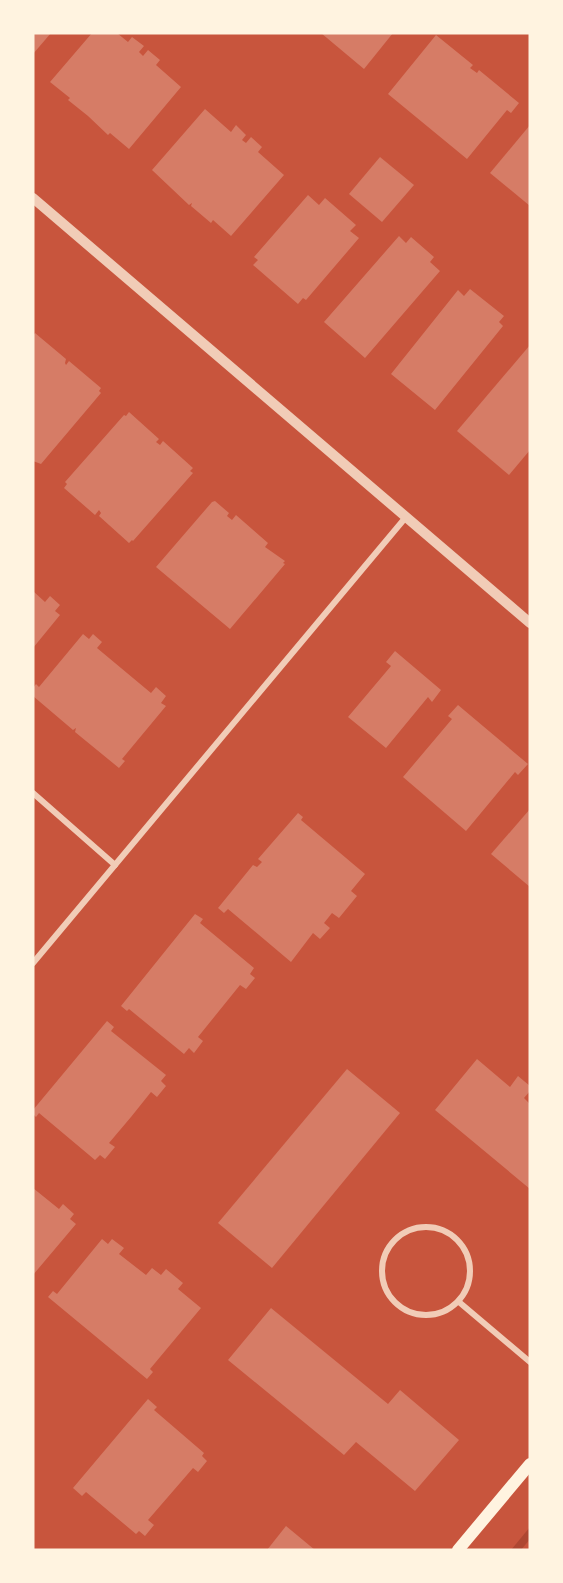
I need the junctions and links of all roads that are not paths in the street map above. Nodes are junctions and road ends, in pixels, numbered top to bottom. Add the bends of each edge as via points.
1 (33, 198) edge
2 (406, 518) junction
3 (530, 623) edge
4 (33, 792) edge
5 (115, 865) junction
6 (33, 963) edge
7 (459, 1302) junction
8 (530, 1362) edge
9 (530, 1464) edge
10 (458, 1550) edge

1 - 2 street
2 - 3 street
2 - 5 street
4 - 5 street
5 - 6 street
7 - 7 street via 467,1288 471,1265 456,1238 427,1227 412,1229 392,1243 384,1257 382,1273 385,1288 400,1307 414,1314 430,1315
7 - 8 street
9 - 10 main road

